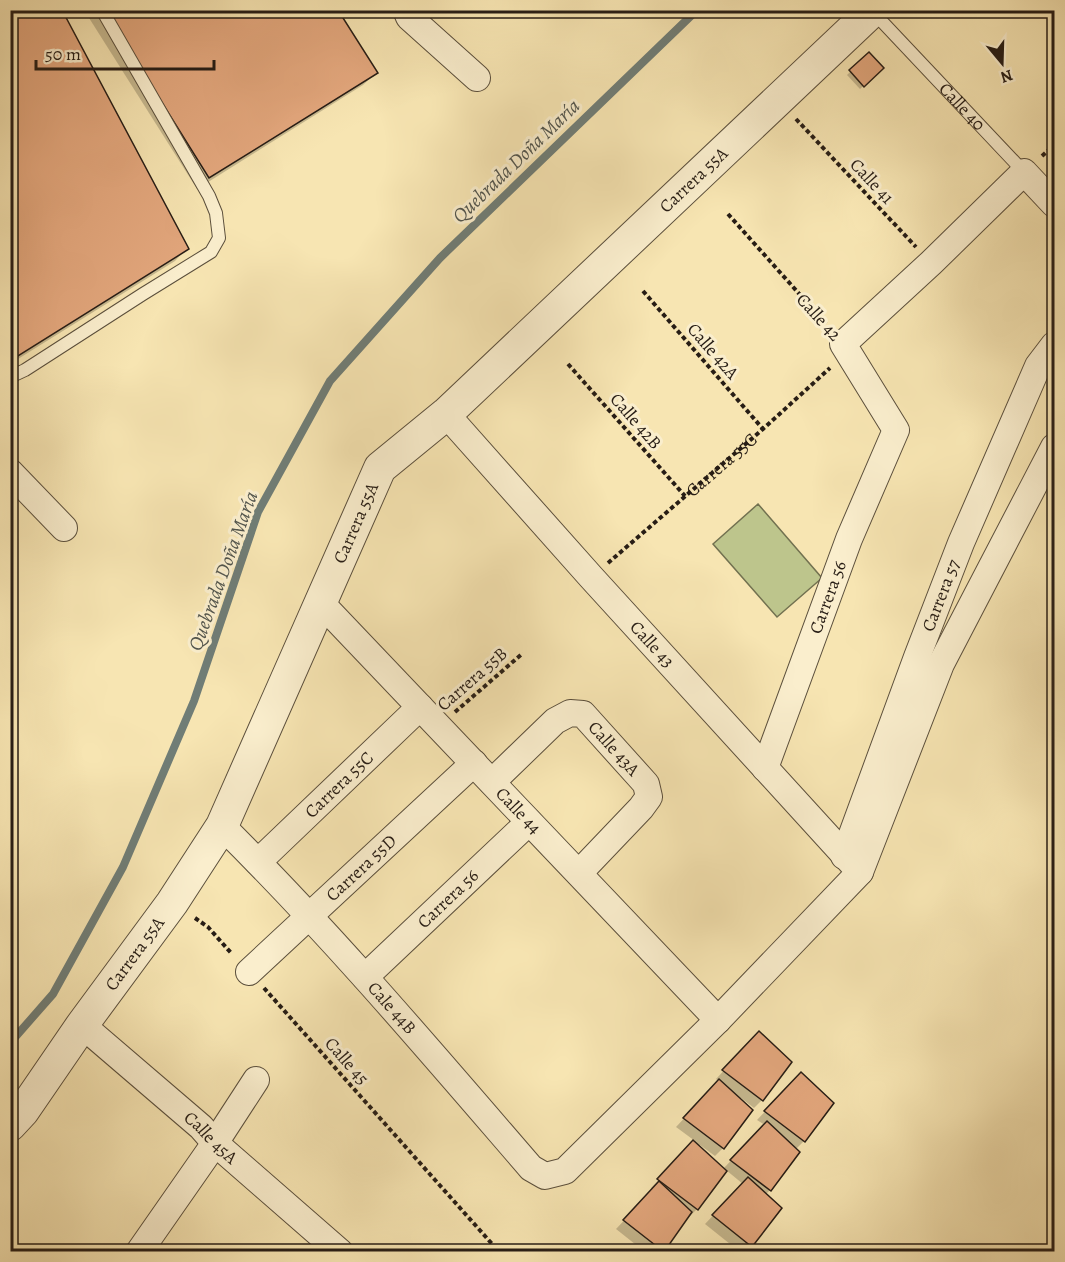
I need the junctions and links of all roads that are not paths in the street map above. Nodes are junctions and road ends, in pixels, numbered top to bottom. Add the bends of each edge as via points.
1 (102, 10) edge
2 (406, 10) edge
3 (872, 11) edge
4 (477, 78) dead end
5 (1024, 172) junction
6 (1054, 204) edge
7 (1054, 345) edge
8 (10, 377) edge
9 (446, 414) junction
10 (896, 430) joint
11 (1054, 447) edge
12 (10, 472) edge
13 (64, 528) dead end
14 (320, 602) junction
15 (420, 707) junction
16 (474, 763) junction
17 (765, 768) junction
18 (492, 782) junction
19 (529, 822) junction
20 (222, 826) junction
21 (258, 862) junction
22 (852, 864) junction
23 (579, 873) junction
24 (310, 916) junction
25 (249, 972) road end
26 (365, 977) junction
27 (718, 1020) junction
28 (82, 1025) junction
29 (256, 1080) dead end
30 (10, 1125) edge
31 (215, 1143) junction
32 (138, 1251) edge
33 (340, 1251) edge

1 - 8 lane via 210,196 219,238 211,252
2 - 4 street
3 - 5 lane, Calle 40
3 - 9 street, Carrera 55A
5 - 6 street, Calle 40
5 - 10 street, Calle 42 via 846,347
7 - 22 street, Carrera 57 via 1038,366 961,543 917,657
9 - 14 street, Carrera 55A via 380,468
9 - 17 street, Calle 43
10 - 17 street, Carrera 56 via 849,539
11 - 22 street, Carrera 57 via 941,664
12 - 13 street
14 - 15 street, Calle 44
14 - 20 street, Carrera 55A
15 - 16 street, Calle 44
15 - 21 street, Carrera 55C
16 - 18 street, Calle 44
16 - 24 street, Carrera 55D
17 - 22 street, Calle 43
18 - 19 street, Calle 44
18 - 23 street, Calle 43A via 555,722 570,713 583,714 646,784 649,797
19 - 23 street, Calle 44
19 - 26 street, Carrera 56
20 - 21 street, Cale 44B
20 - 28 street, Carrera 55A via 172,903
21 - 24 street, Cale 44B
22 - 27 street
23 - 27 street, Calle 44
24 - 25 street, Carrera 55D
24 - 26 street, Cale 44B
26 - 27 street, Cale 44B via 531,1168 545,1176 566,1171
28 - 30 street, Carrera 55A
28 - 31 street, Calle 45A
29 - 31 street
31 - 32 street
31 - 33 street, Calle 45A

